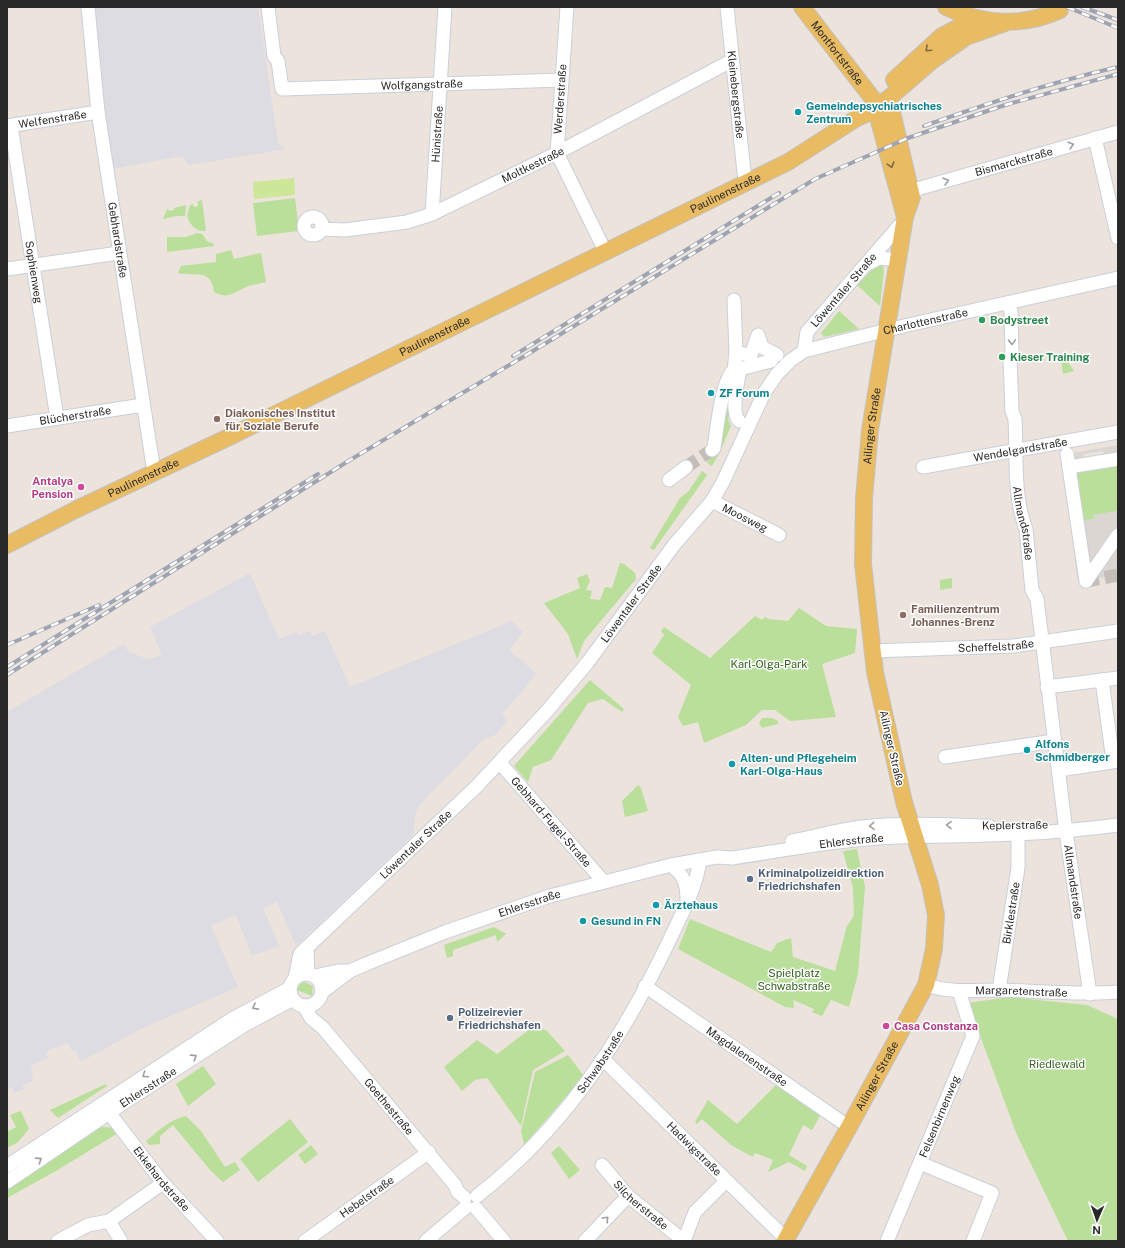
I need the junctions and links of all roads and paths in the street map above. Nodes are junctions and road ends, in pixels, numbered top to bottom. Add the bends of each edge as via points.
1 (88, 7) edge
2 (268, 7) edge
3 (445, 7) edge
4 (567, 7) edge
5 (727, 7) edge
6 (802, 7) edge
7 (950, 9) edge
8 (1060, 10) dead end
9 (1005, 23) junction
10 (959, 27) junction
11 (946, 50) junction
12 (731, 61) junction
13 (562, 80) junction
14 (439, 84) junction
15 (878, 103) junction
16 (98, 112) junction
17 (9, 126) edge
18 (1118, 132) edge
19 (1091, 139) junction
20 (557, 153) junction
21 (745, 182) junction
22 (912, 197) junction
23 (432, 214) junction
24 (904, 221) junction
25 (321, 229) dead end
26 (1118, 238) edge
27 (606, 251) junction
28 (119, 252) junction
29 (898, 260) junction
30 (33, 265) junction
31 (863, 267) junction
32 (7, 269) edge
33 (1118, 278) edge
34 (734, 300) dead end
35 (1009, 303) junction
36 (886, 331) junction
37 (804, 351) junction
38 (736, 353) junction
39 (143, 405) junction
40 (57, 418) junction
41 (739, 421) dead end
42 (7, 426) edge
43 (1118, 432) edge
44 (712, 450) tunnel mouth
45 (1017, 451) junction
46 (1118, 459) edge
47 (686, 467) tunnel mouth
48 (923, 467) dead end
49 (154, 472) junction
50 (669, 480) dead end
51 (712, 500) junction
52 (779, 534) dead end
53 (1118, 535) edge
54 (7, 545) edge
55 (1118, 631) edge
56 (1043, 642) junction
57 (872, 650) junction
58 (1118, 678) edge
59 (1102, 680) junction
60 (1047, 687) junction
61 (1054, 741) junction
62 (945, 758) dead end
63 (1115, 761) edge
64 (500, 763) junction
65 (1059, 770) junction
66 (1118, 816) edge
67 (1118, 825) edge
68 (1066, 828) junction
69 (913, 831) junction
70 (1018, 835) junction
71 (700, 860) junction
72 (671, 865) junction
73 (603, 881) junction
74 (687, 900) junction
75 (307, 948) junction
76 (350, 971) junction
77 (311, 975) junction
78 (926, 984) junction
79 (645, 986) junction
80 (999, 990) junction
81 (959, 991) junction
82 (1118, 992) edge
83 (296, 993) junction
84 (1090, 994) junction
85 (320, 996) junction
86 (323, 1028) junction
87 (602, 1059) junction
88 (110, 1114) junction
89 (849, 1128) junction
90 (429, 1152) junction
91 (920, 1163) junction
92 (602, 1165) dead end
93 (7, 1166) edge
94 (726, 1181) junction
95 (7, 1182) edge
96 (163, 1183) junction
97 (628, 1196) junction
98 (471, 1201) junction
99 (109, 1221) junction
100 (786, 1240) edge
101 (58, 1241) edge
102 (121, 1241) edge
103 (217, 1241) edge
104 (305, 1241) edge
105 (426, 1241) edge
106 (504, 1241) edge
107 (585, 1241) edge
108 (684, 1241) edge
109 (887, 1241) edge
110 (973, 1241) edge

1 - 16 street, Gebhardstraße
2 - 14 street, Wolfgangstraße via 274,56 278,61 282,89
3 - 14 street, Hünistraße
4 - 13 street, Werderstraße
5 - 12 street, Kleinebergstraße
6 - 15 main road, Montfortstraße
7 - 9 main road
7 - 10 main road
8 - 9 main road via 1030,21
9 - 10 main road, Paulinenstraße
9 - 11 main road, Paulinenstraße via 966,37
10 - 11 main road via 959,32
10 -> 15 main road, Paulinenstraße via 942,36
11 - 15 main road, Paulinenstraße
12 - 20 street, Moltkestraße
12 - 21 street, Kleinebergstraße
13 - 14 street, Wolfgangstraße
13 - 20 street, Werderstraße
14 - 23 street, Hünistraße
15 - 21 main road, Paulinenstraße via 788,162
15 - 22 main road via 892,112
15 -> 24 main road, Ailinger Straße
16 - 17 street, Welfenstraße
16 - 28 street, Gebhardstraße
17 - 30 street, Sophienweg
18 - 19 street, Bismarckstraße
22 -> 19 street, Bismarckstraße via 917,189
19 - 26 street
20 - 23 street, Moltkestraße
20 - 27 street
21 - 27 main road, Paulinenstraße
22 - 24 main road, Ailinger Straße
23 - 25 street, Moltkestraße via 407,222 345,230
24 - 29 main road, Ailinger Straße
24 - 31 street, Löwentaler Straße
27 - 49 main road, Paulinenstraße
28 - 30 street
28 - 39 street, Gebhardstraße
29 - 31 street via 879,258
29 - 36 main road, Ailinger Straße
30 - 32 street
30 - 40 street, Sophienweg
31 - 37 street, Löwentaler Straße via 807,332
33 - 35 street, Charlottenstraße
34 - 38 street
35 - 36 street, Charlottenstraße
35 -> 45 street, Allmandstraße via 1012,411
36 - 37 street, Charlottenstraße
36 - 57 main road, Ailinger Straße via 870,430 864,498 863,564
37 - 51 street, Löwentaler Straße via 777,374 764,393 723,482
38 - 41 street via 751,355 758,335 762,346 774,358 740,369 735,404
38 - 44 street via 734,370 722,388
39 - 40 street, Blücherstraße
39 - 49 street, Gebhardstraße
40 - 42 street, Blücherstraße
43 - 45 street, Wendelgardstraße
45 - 48 street, Wendelgardstraße
45 - 56 street, Allmandstraße via 1022,520 1026,529 1032,590 1037,599
46 - 53 street via 1068,460 1086,581
47 - 50 street
49 - 54 main road, Paulinenstraße
51 - 52 street, Moosweg
51 - 64 street, Löwentaler Straße via 674,545 588,662
55 - 56 street, Scheffelstraße
56 - 57 street, Scheffelstraße via 1013,646
56 - 60 street, Allmandstraße
57 - 69 main road, Ailinger Straße via 885,720
58 - 59 street
59 - 60 street
59 - 63 street
60 - 61 street, Allmandstraße
61 - 62 street
61 - 65 street, Allmandstraße
63 - 65 street
64 - 73 street, Gebhard-Fugel-Straße
64 - 75 street, Löwentaler Straße
65 - 68 street, Allmandstraße
66 - 68 street, Keplerstraße
67 - 68 street, Keplerstraße
68 -> 69 street, Keplerstraße via 1016,826
68 - 70 street, Keplerstraße
68 - 84 street, Allmandstraße
69 - 70 street, Keplerstraße
69 - 71 street, Ehlersstraße via 835,831 807,839 730,850 717,857
69 - 78 main road, Ailinger Straße via 930,885 936,915 934,949
70 - 80 street, Birklestraße via 1018,868
71 - 72 street, Ehlersstraße
71 - 74 street, Schwabstraße via 694,890
72 - 73 street, Ehlersstraße
72 - 74 street via 678,870 687,884
73 - 76 street, Ehlersstraße via 497,913
74 - 79 street, Schwabstraße
75 - 77 street
75 - 83 street, Löwentaler Straße via 300,954
76 - 77 street, Ehlersstraße
76 - 85 street, Ehlersstraße
77 - 83 street, Ehlersstraße
77 - 85 street via 320,983
78 - 81 street, Margaretenstraße
78 - 89 main road, Ailinger Straße
79 - 87 street, Schwabstraße
79 - 89 street, Magdalenenstraße
80 - 81 street, Margaretenstraße
80 - 84 street, Margaretenstraße
81 - 91 street, Felsenbirnenweg via 972,1036
82 - 84 street, Margaretenstraße
83 - 85 street, Ehlersstraße via 312,1004
83 - 86 street, Goethestraße via 311,1018
88 -> 83 street, Ehlersstraße
83 -> 93 street, Ehlersstraße via 232,1019
85 - 86 street
86 - 90 street, Goethestraße
87 - 94 street, Hadwigstraße
87 - 98 street, Schwabstraße via 584,1088 544,1137
95 -> 88 street, Ehlersstraße
88 - 96 street, Ekkehardstraße
89 - 100 main road, Ailinger Straße
90 - 98 street, Goethestraße
90 - 104 street, Hebelstraße
91 - 109 street, Felsenbirnenweg
91 - 110 street via 992,1193
92 - 97 street, Silcherstraße
94 - 100 street, Hadwigstraße
94 - 108 street via 695,1212
96 - 99 street
96 - 103 street, Ekkehardstraße
107 -> 97 street
97 - 108 street, Silcherstraße
98 - 105 street, Schwabstraße
98 - 106 street, Goethestraße
99 - 101 street via 88,1225
99 - 102 street

